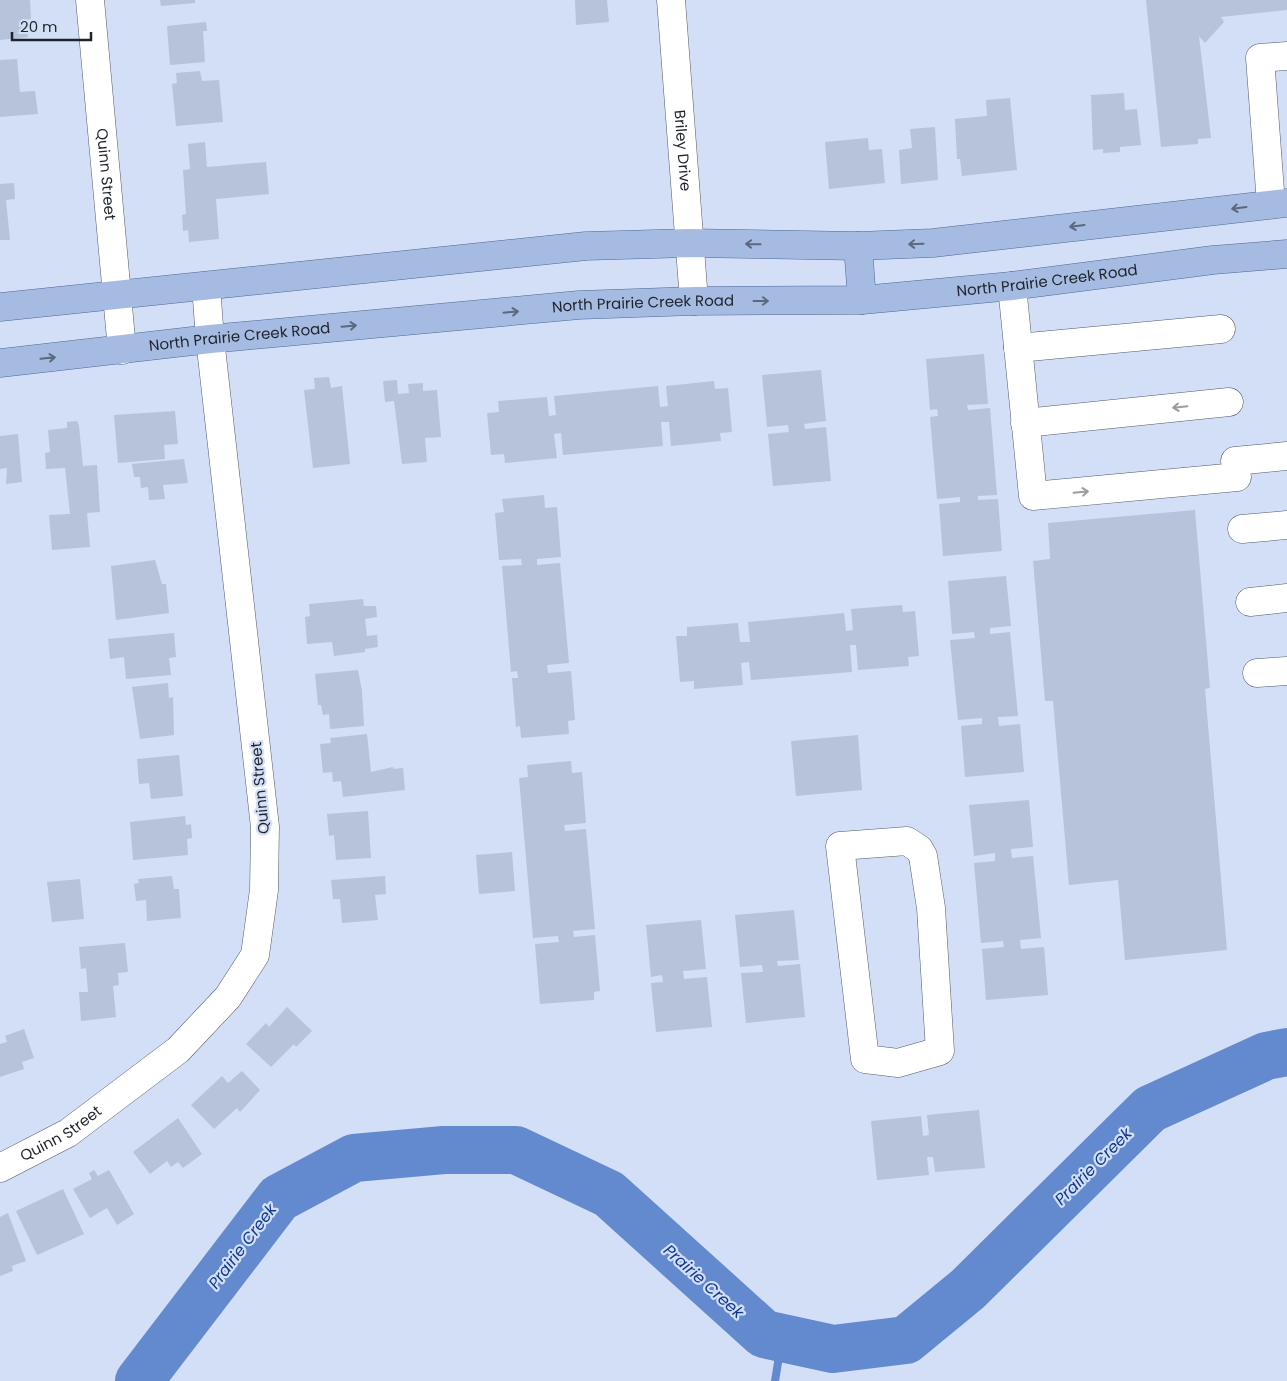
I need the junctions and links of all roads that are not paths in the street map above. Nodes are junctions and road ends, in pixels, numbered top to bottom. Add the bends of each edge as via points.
1 (90, 0) edge
2 (671, 0) edge
3 (1287, 56) edge
4 (1279, 203) edge
5 (690, 243) junction
6 (858, 246) junction
7 (1287, 254) edge
8 (206, 286) junction
9 (1012, 286) junction
10 (118, 296) junction
11 (862, 300) junction
12 (694, 301) junction
13 (0, 307) edge
14 (1221, 329) dead end
15 (210, 339) junction
16 (1018, 348) junction
17 (122, 350) junction
18 (0, 364) edge
19 (1229, 402) dead end
20 (1026, 422) junction
21 (1287, 456) edge
22 (1287, 525) edge
23 (1242, 529) dead end
24 (1287, 598) edge
25 (1250, 602) dead end
26 (1287, 671) edge
27 (1258, 673) dead end
28 (840, 846) joint
29 (0, 1168) edge

1 - 10 street, Quinn Street
2 - 5 street, Briley Drive
3 - 4 street via 1260,58
4 -> 6 main road via 933,243
6 -> 5 main road
5 - 8 main road via 586,246
5 - 12 street, Briley Drive
6 - 11 main road
7 - 9 main road, North Prairie Creek Road via 1213,260
8 - 10 main road
8 - 15 street, Quinn Street
9 - 11 main road, North Prairie Creek Road
9 - 16 street
10 - 13 main road
10 - 17 street, Quinn Street
12 -> 11 main road, North Prairie Creek Road
15 -> 12 main road, North Prairie Creek Road via 579,305
14 - 16 street
15 - 17 main road, North Prairie Creek Road
15 - 29 street, Quinn Street via 265,827 264,890 255,955 228,997 178,1050 68,1133
16 - 20 street
18 -> 17 main road, North Prairie Creek Road
19 -> 20 street
20 -> 21 street via 1033,496 1236,469
22 - 23 street
24 - 25 street
26 - 27 street
28 - 28 street via 907,841 923,856 931,908 940,1051 898,1063 865,1059

